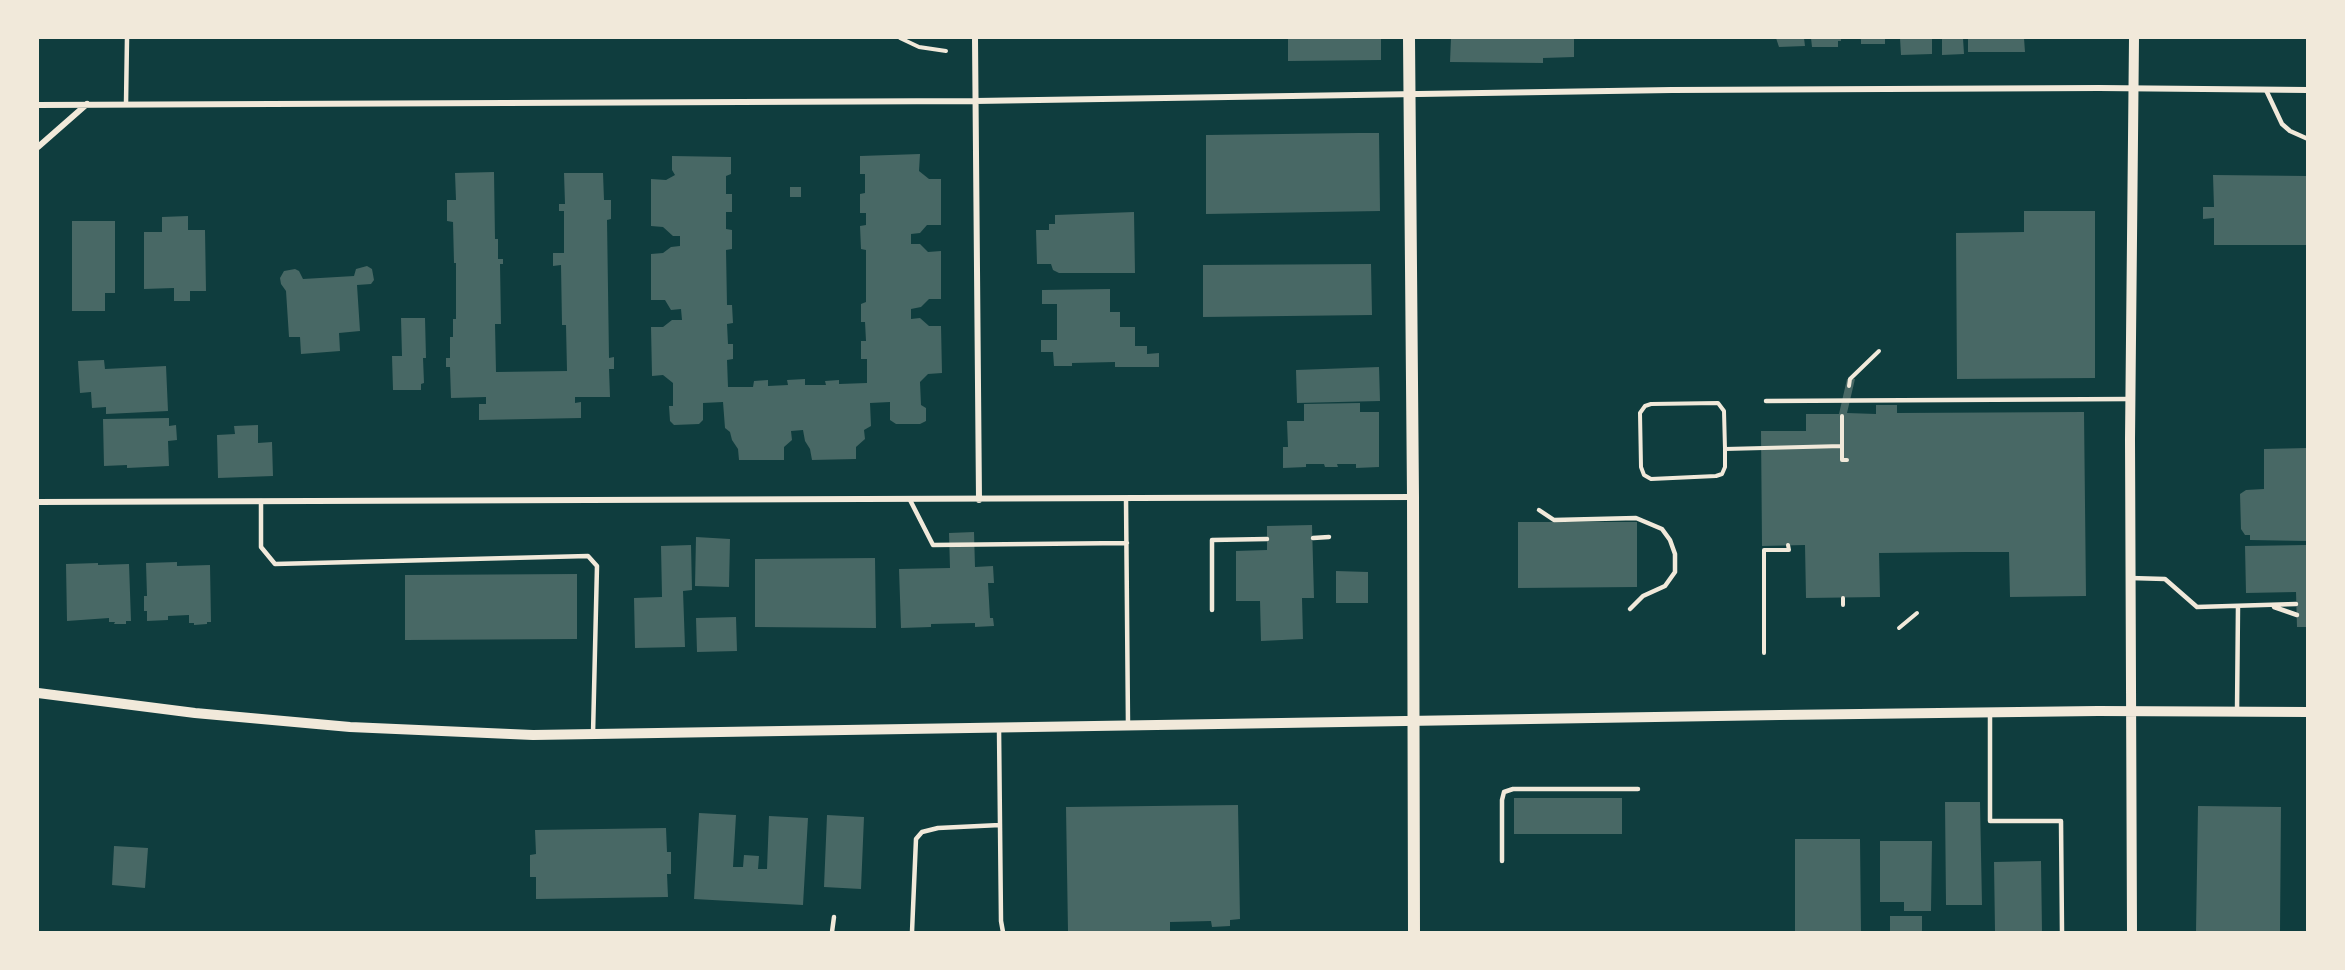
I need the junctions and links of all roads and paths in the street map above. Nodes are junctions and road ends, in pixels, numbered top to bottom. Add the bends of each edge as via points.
1 (127, 38) edge
2 (900, 38) edge
3 (975, 38) edge
4 (1409, 38) edge
5 (2133, 38) edge
6 (946, 51) dead end
7 (2134, 89) junction
8 (2266, 90) junction
9 (2307, 90) edge
10 (1409, 95) junction
11 (975, 101) junction
12 (87, 104) junction
13 (126, 104) junction
14 (38, 105) edge
15 (2307, 139) edge
16 (38, 147) edge
17 (1879, 351) dead end
18 (1850, 379) dead end
19 (2130, 399) junction
20 (1766, 401) dead end
21 (1842, 414) dead end
22 (1842, 446) junction
23 (1725, 449) junction
24 (1847, 460) dead end
25 (1413, 497) junction
26 (1126, 498) junction
27 (910, 500) junction
28 (979, 500) junction
29 (261, 501) junction
30 (38, 502) edge
31 (1539, 510) dead end
32 (1329, 537) dead end
33 (1313, 538) dead end
34 (1267, 539) dead end
35 (1126, 543) junction
36 (1788, 545) dead end
37 (2130, 578) junction
38 (1843, 598) dead end
39 (2296, 604) dead end
40 (1843, 605) dead end
41 (2271, 605) junction
42 (2238, 606) junction
43 (1630, 609) dead end
44 (1212, 610) dead end
45 (1917, 613) dead end
46 (2297, 615) dead end
47 (1899, 628) dead end
48 (1764, 653) dead end
49 (38, 693) edge
50 (2132, 711) junction
51 (2237, 712) junction
52 (2307, 712) edge
53 (1990, 713) junction
54 (1413, 720) junction
55 (1128, 725) junction
56 (999, 728) junction
57 (593, 734) junction
58 (1638, 789) dead end
59 (1000, 825) junction
60 (1502, 861) dead end
61 (834, 917) dead end
62 (832, 933) edge
63 (912, 933) edge
64 (1003, 933) edge
65 (1414, 933) edge
66 (2062, 933) edge
67 (2132, 933) edge

1 - 13 lane
2 - 6 path via 919,47
3 - 11 street
4 - 10 main road
5 - 7 street
7 - 8 street
7 - 10 street
7 - 19 street
8 - 9 street
8 - 15 lane via 2283,123
10 - 11 street
10 - 25 main road
11 - 13 street
11 - 28 street
12 - 13 street
12 - 14 street
12 - 16 street
17 - 18 path
19 - 20 lane
19 - 37 street
21 - 22 path
22 - 23 path
22 - 24 path via 1842,460
23 - 23 path via 1722,474 1651,479 1641,467 1640,413 1651,404 1718,403 1724,411
25 - 26 street
25 - 54 main road
26 - 28 street
26 - 35 lane
27 - 28 street
27 - 29 street
27 - 35 lane via 933,546
29 - 30 street
29 - 57 lane via 261,547 275,564 588,556 597,566
31 - 43 lane via 1554,520 1636,518 1662,529 1675,554 1675,572 1665,586 1643,596
32 - 33 lane
34 - 44 lane via 1212,540
35 - 55 lane
36 - 48 path via 1789,550 1764,550
37 - 42 lane via 2165,579 2197,607
37 - 50 street
38 - 40 path
39 - 41 lane
41 - 42 lane
41 - 46 lane
42 - 51 lane
45 - 47 path
49 - 57 street via 195,713 350,726 532,735
50 - 51 street
50 - 53 street
50 - 67 street
51 - 52 street
53 - 54 street
53 - 66 lane via 1990,821 2061,821
54 - 55 street
54 - 65 main road
55 - 56 street
56 - 57 street
56 - 59 lane
58 - 60 lane via 1504,792
59 - 63 lane via 938,828 922,832 916,839
59 - 64 lane
61 - 62 lane

